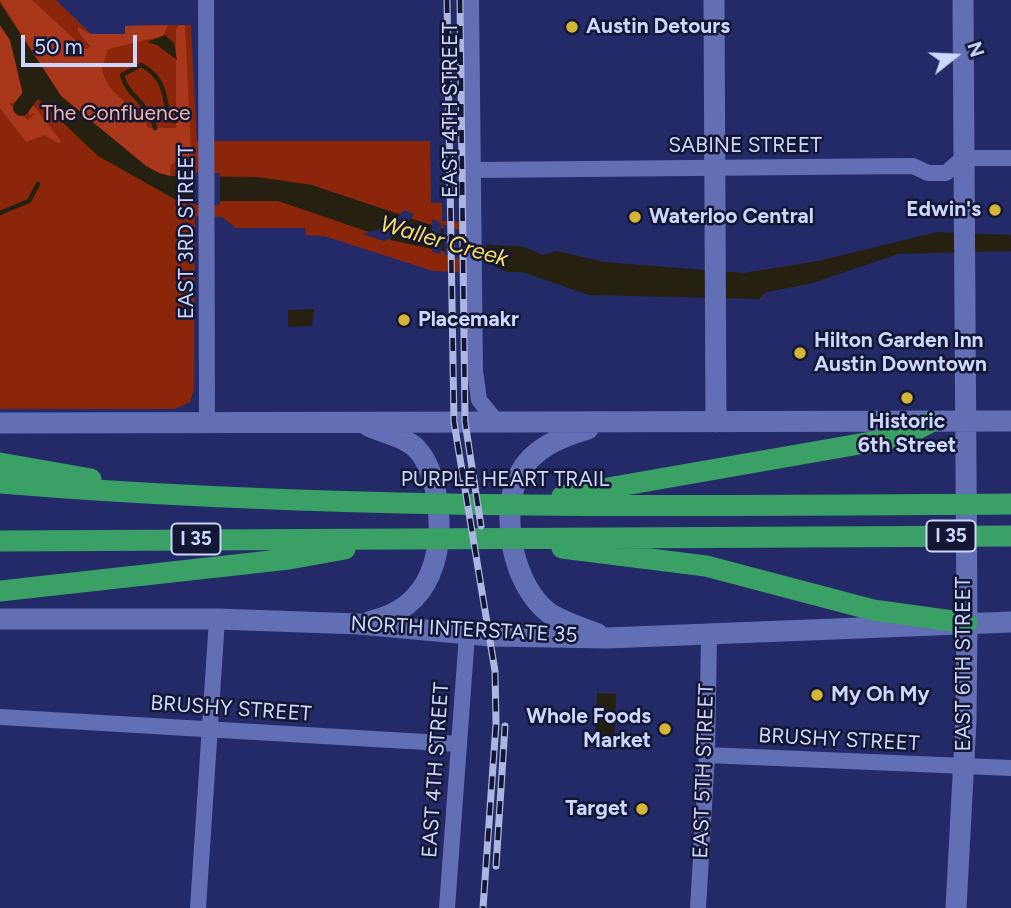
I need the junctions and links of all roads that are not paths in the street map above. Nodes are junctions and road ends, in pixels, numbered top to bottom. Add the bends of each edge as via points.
1 (206, 0) edge
2 (471, 0) edge
3 (714, 0) edge
4 (963, 0) edge
5 (963, 158) junction
6 (1011, 158) edge
7 (715, 167) junction
8 (473, 170) junction
9 (1011, 421) edge
10 (207, 422) junction
11 (357, 422) junction
12 (497, 422) junction
13 (617, 422) junction
14 (716, 422) junction
15 (964, 422) junction
16 (0, 423) edge
17 (929, 423) junction
18 (0, 463) edge
19 (0, 483) edge
20 (158, 496) junction
21 (583, 497) junction
22 (1011, 504) edge
23 (1011, 536) edge
24 (391, 540) junction
25 (0, 541) edge
26 (605, 545) junction
27 (0, 591) edge
28 (0, 619) edge
29 (217, 619) junction
30 (1011, 622) edge
31 (967, 623) junction
32 (359, 624) junction
33 (467, 635) junction
34 (709, 635) junction
35 (607, 638) junction
36 (0, 717) edge
37 (209, 728) junction
38 (459, 744) junction
39 (707, 755) junction
40 (964, 767) junction
41 (1011, 768) edge
42 (198, 908) edge
43 (447, 908) edge
44 (698, 908) edge
45 (956, 908) edge

1 - 10 street, EAST 3RD STREET
2 - 8 street, EAST 4TH STREET
3 - 7 main road
4 - 5 main road, EAST 6TH STREET
5 - 6 street, SABINE STREET
5 - 7 street, SABINE STREET via 946,173 928,173 914,166
5 - 15 main road, EAST 6TH STREET
7 - 8 street, SABINE STREET
7 - 14 main road
8 - 12 street, EAST 4TH STREET via 478,400
9 - 15 main road
10 - 11 main road
10 - 16 main road
11 - 12 main road
11 - 32 main road via 417,449 435,483 440,518 436,561 424,588 393,616
12 - 13 main road
13 - 14 main road
13 - 35 main road via 545,446 518,476 510,504 514,560 526,589 549,613
14 - 17 main road
15 - 17 main road
15 - 31 main road, EAST 6TH STREET
17 - 21 highway via 888,439
18 - 20 highway
19 - 20 highway, PURPLE HEART TRAIL / I 35
20 - 21 highway, PURPLE HEART TRAIL / I 35 via 518,505
21 - 22 highway, PURPLE HEART TRAIL / I 35
23 - 26 highway, I 35
24 - 25 highway, I 35
24 - 26 highway, I 35 via 505,539
24 - 27 highway via 289,559
26 - 31 highway via 873,610
28 - 29 main road, NORTH INTERSTATE 35
29 - 32 main road, NORTH INTERSTATE 35
29 - 37 street
30 - 31 main road, NORTH INTERSTATE 35
31 - 34 main road, NORTH INTERSTATE 35
31 - 40 main road, EAST 6TH STREET
32 - 33 main road, NORTH INTERSTATE 35
33 - 35 main road, NORTH INTERSTATE 35
33 - 38 street, EAST 4TH STREET
34 - 35 main road, NORTH INTERSTATE 35
34 - 39 street, EAST 5TH STREET
36 - 37 street, BRUSHY STREET
37 - 38 street, BRUSHY STREET
37 - 42 street
38 - 43 street, EAST 4TH STREET
39 - 40 street, BRUSHY STREET
39 - 44 street, EAST 5TH STREET
40 - 41 street, BRUSHY STREET
40 - 45 main road, EAST 6TH STREET

